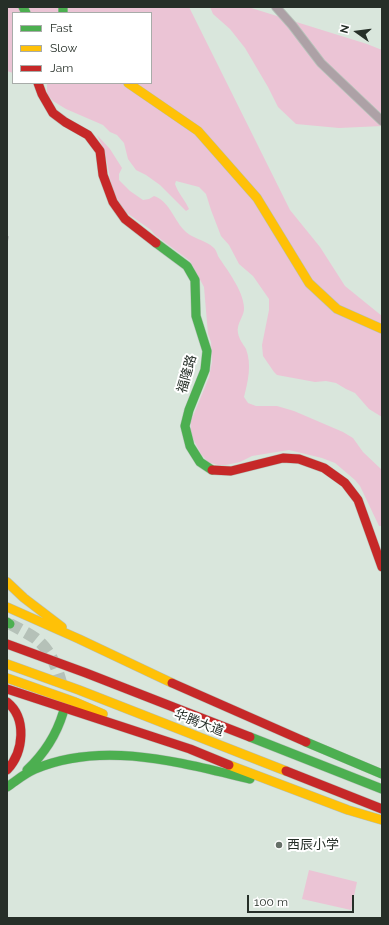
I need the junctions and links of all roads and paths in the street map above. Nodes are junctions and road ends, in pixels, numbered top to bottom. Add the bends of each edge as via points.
1 (276, 7) edge
2 (38, 84) edge
3 (129, 84) edge
4 (382, 121) edge
5 (382, 329) edge
6 (382, 567) edge
7 (7, 582) edge
8 (7, 607) edge
9 (79, 639) junction
10 (7, 644) edge
11 (7, 664) edge
12 (7, 678) edge
13 (7, 689) edge
14 (7, 702) edge
15 (63, 713) dead end
16 (190, 749) junction
17 (7, 770) edge
18 (382, 774) edge
19 (10, 785) edge
20 (285, 787) junction
21 (382, 789) edge
22 (382, 809) edge
23 (382, 820) edge

1 - 4 street via 321,63
2 - 6 main road, 福隆路 via 53,113 88,135 100,151 103,176 114,202 125,219 187,266 195,280 196,316 207,351 205,370 185,426 190,446 200,462 213,470 231,471 283,458 299,459 324,468 345,482 358,500
3 - 5 main road via 198,131 257,198 310,283 337,309
7 - 9 main road
8 - 9 main road
9 - 18 main road via 196,695
10 - 21 main road, 华腾大道
11 - 22 main road, 华腾大道
12 - 16 main road via 75,702
13 - 16 main road
14 - 17 main road via 14,708 20,721 21,737 18,752
15 - 19 main road via 60,728 52,742 37,761
16 - 20 main road
19 - 20 main road via 40,767 64,759 104,754 174,762
20 - 23 main road

